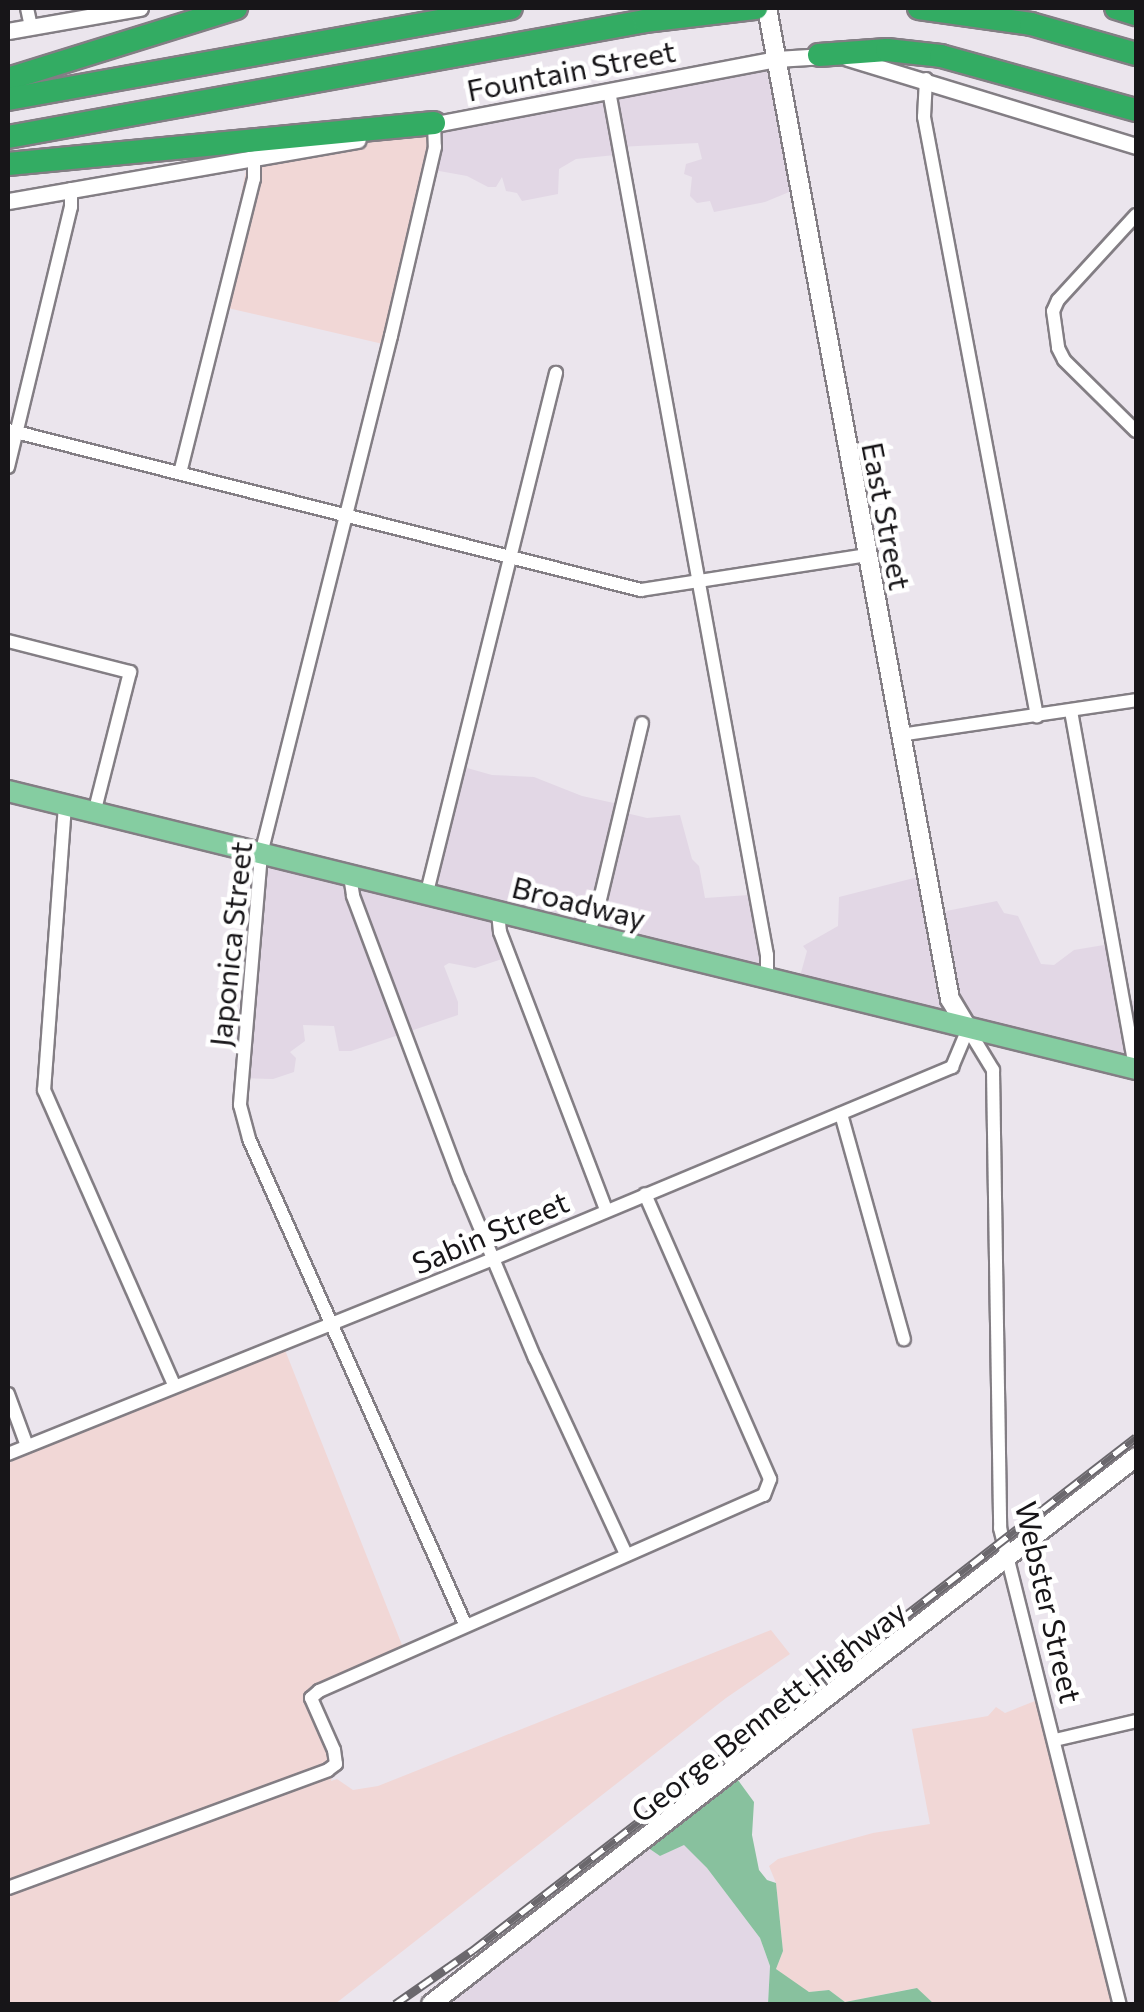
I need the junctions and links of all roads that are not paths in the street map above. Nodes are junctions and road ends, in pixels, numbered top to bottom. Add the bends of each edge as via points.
1 (27, 8) edge
2 (140, 8) edge
3 (236, 8) edge
4 (511, 8) edge
5 (756, 8) edge
6 (766, 8) edge
7 (918, 8) edge
8 (1116, 8) edge
9 (1136, 14) edge
10 (31, 27) junction
11 (8, 31) edge
12 (1136, 54) edge
13 (819, 55) junction
14 (776, 59) junction
15 (8, 79) edge
16 (926, 79) junction
17 (609, 90) junction
18 (8, 99) edge
19 (1136, 110) edge
20 (434, 124) junction
21 (8, 138) edge
22 (1136, 146) edge
23 (254, 159) junction
24 (8, 164) edge
25 (71, 189) junction
26 (8, 201) edge
27 (1136, 215) edge
28 (556, 374) dead end
29 (12, 431) edge
30 (1136, 431) edge
31 (8, 467) edge
32 (180, 473) junction
33 (347, 518) junction
34 (866, 554) junction
35 (511, 559) junction
36 (700, 583) junction
37 (8, 641) edge
38 (1136, 700) edge
39 (1071, 711) junction
40 (1037, 716) junction
41 (642, 723) dead end
42 (900, 735) junction
43 (8, 791) edge
44 (66, 806) junction
45 (94, 813) junction
46 (261, 854) junction
47 (350, 876) junction
48 (428, 892) junction
49 (498, 914) junction
50 (587, 935) junction
51 (768, 978) junction
52 (968, 1029) junction
53 (1136, 1070) edge
54 (840, 1114) junction
55 (644, 1194) junction
56 (606, 1210) junction
57 (493, 1259) junction
58 (332, 1324) junction
59 (904, 1339) dead end
60 (174, 1385) junction
61 (8, 1394) edge
62 (27, 1446) junction
63 (8, 1454) edge
64 (1136, 1457) edge
65 (626, 1554) junction
66 (1008, 1559) junction
67 (465, 1624) junction
68 (1136, 1722) edge
69 (1055, 1740) junction
70 (8, 1888) edge
71 (431, 2004) edge
72 (1120, 2004) edge

1 - 10 street
2 - 10 street
3 - 15 highway
4 - 18 highway
5 - 21 highway
6 - 14 main road, East Street
7 - 12 highway via 1031,24
8 - 9 highway
10 - 11 street
13 - 14 street, Fountain Street
13 - 16 street, Fountain Street
13 - 19 highway via 886,50 941,56
14 - 17 street, Fountain Street
14 - 34 main road, East Street
16 - 22 street, Fountain Street
16 - 40 street via 924,117
17 - 20 street, Fountain Street
17 - 36 street
20 - 23 street, Fountain Street
20 - 24 highway
20 - 33 street, Japonica Street via 434,156
23 - 25 street, Fountain Street
23 - 32 street
25 - 26 street, Fountain Street
25 - 29 street
27 - 30 street via 1053,311 1064,360
28 - 35 street
29 - 31 street
29 - 32 street
32 - 33 street
33 - 35 street
33 - 46 street, Japonica Street
34 - 36 street
34 - 42 main road, East Street
35 - 36 street via 640,590
35 - 48 street
36 - 51 street
37 - 45 street via 130,672
38 - 39 street
39 - 40 street
39 - 53 street
40 - 42 street
41 - 50 street
42 - 52 main road, East Street via 950,999
43 - 44 main road, Broadway
44 - 45 main road, Broadway
44 - 60 street via 44,1090
45 - 46 main road, Broadway
46 - 47 main road, Broadway
46 - 58 street, Japonica Street via 240,1105
47 - 48 main road, Broadway
47 - 57 street via 411,1054
48 - 49 main road, Broadway
49 - 50 main road, Broadway
49 - 56 street
50 - 51 main road, Broadway
51 - 52 main road, Broadway
52 - 53 main road, Broadway
52 - 54 street, Sabin Street via 952,1067
52 - 66 street, Webster Street via 993,1070 1000,1528
54 - 55 street, Sabin Street
54 - 59 street
55 - 56 street, Sabin Street
55 - 65 street via 770,1487
56 - 57 street, Sabin Street
57 - 58 street, Sabin Street
57 - 65 street
58 - 60 street, Sabin Street
58 - 67 street, Japonica Street
60 - 62 street, Sabin Street
61 - 62 street
62 - 63 street, Sabin Street
64 - 66 main road, George Bennett Highway
65 - 67 street
66 - 69 street, Webster Street
66 - 71 main road, George Bennett Highway
67 - 70 street via 311,1698 334,1750 336,1764 328,1770
68 - 69 street
69 - 72 street, Webster Street

